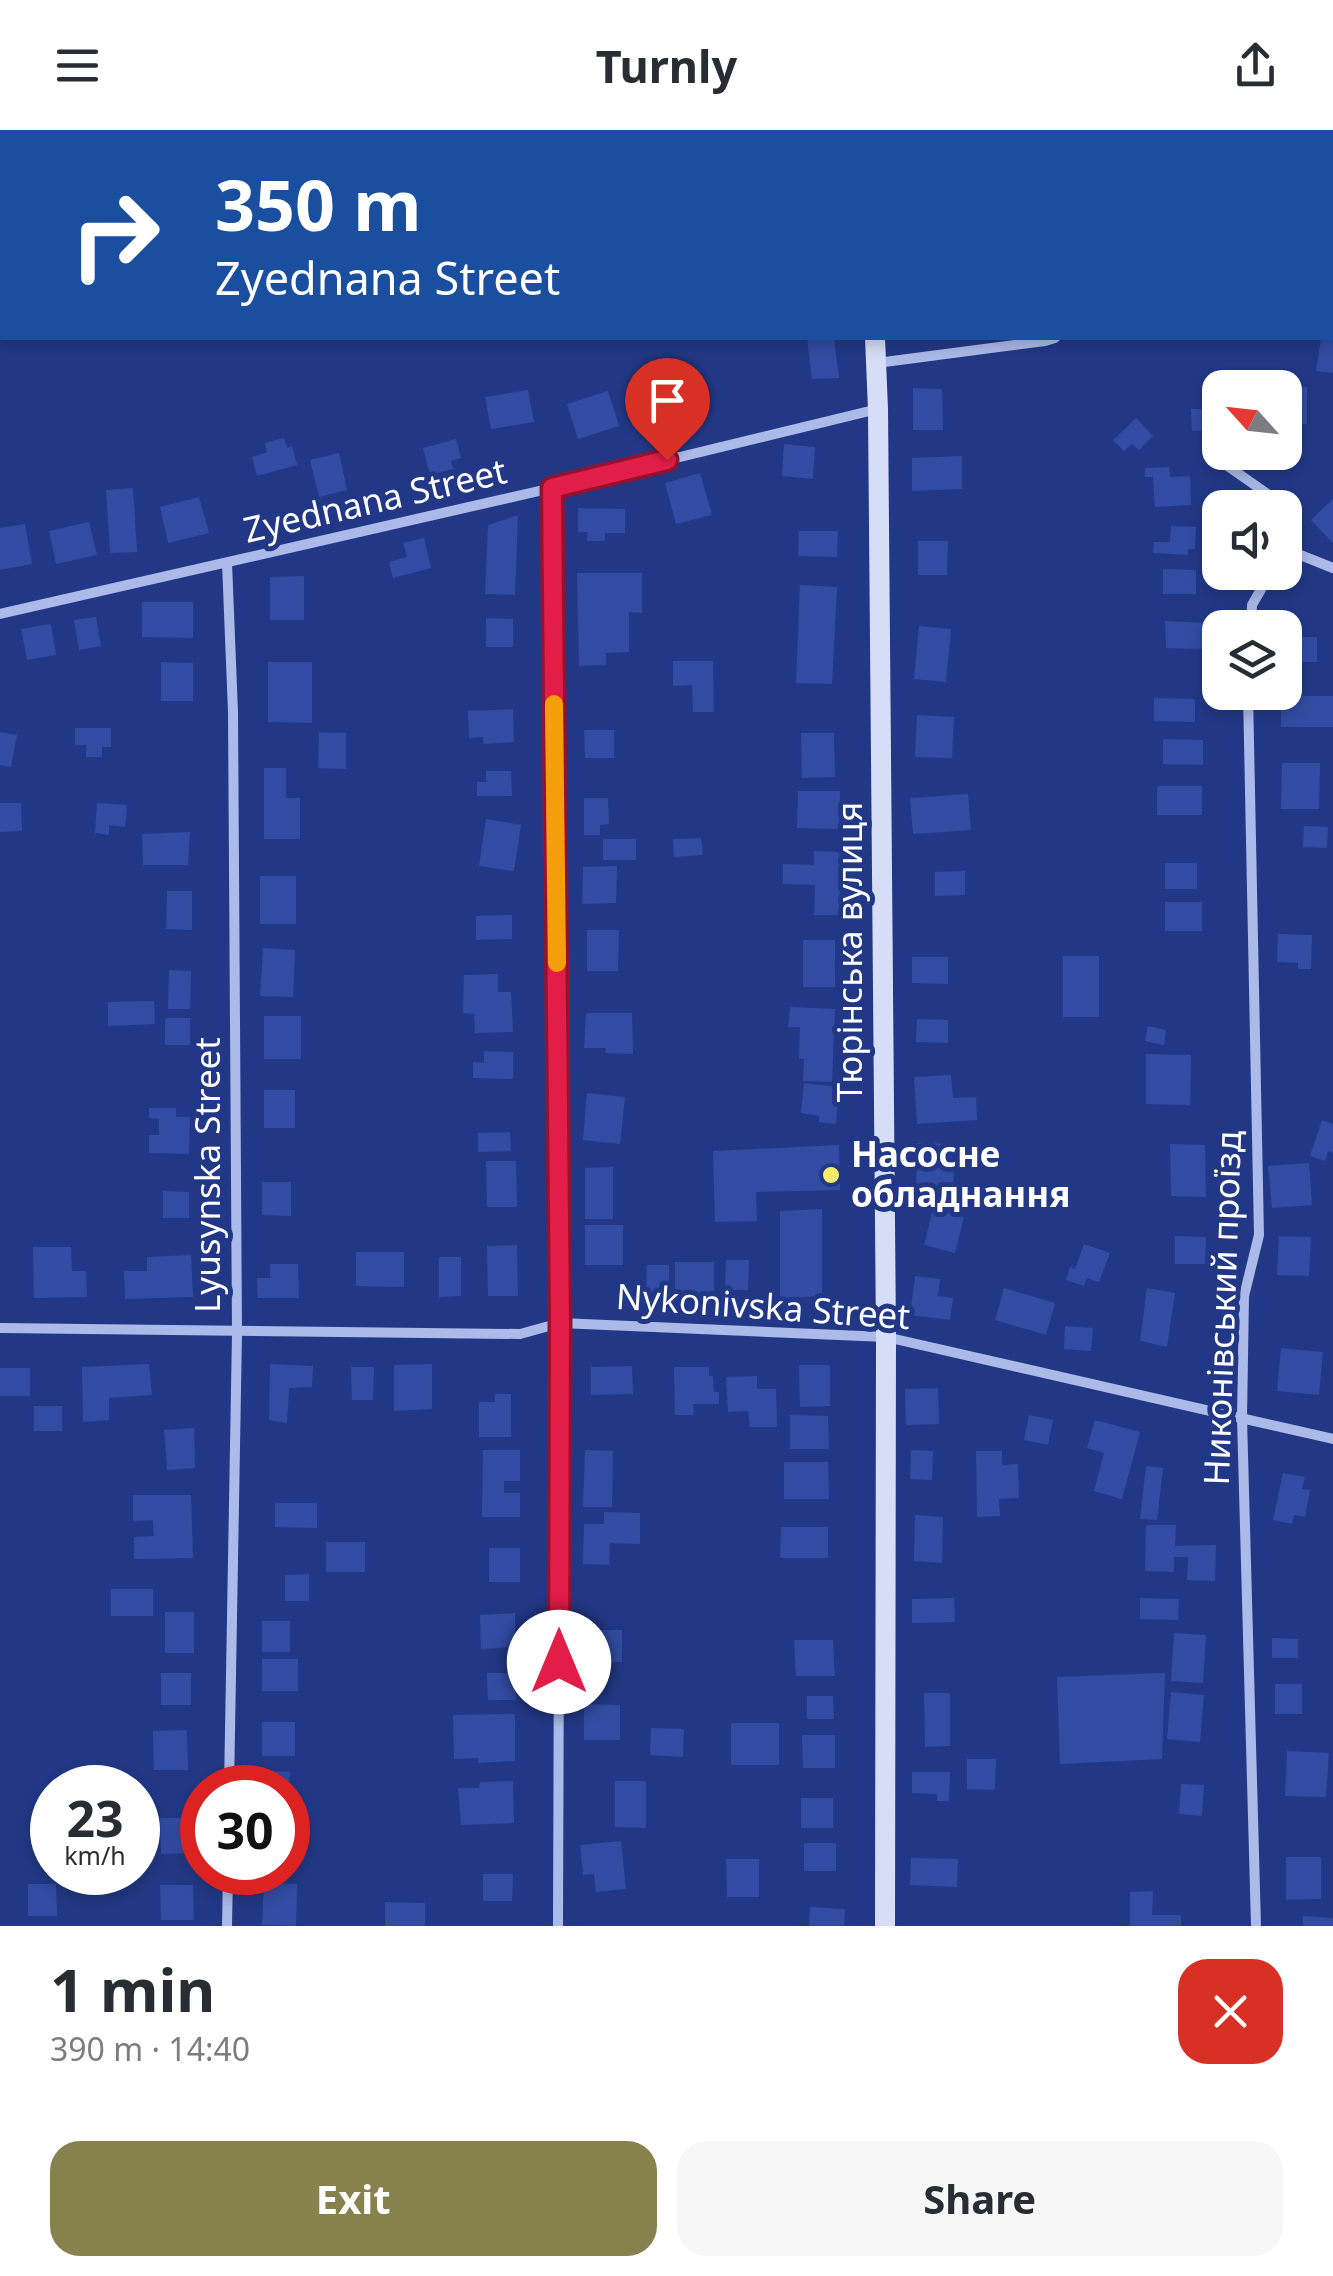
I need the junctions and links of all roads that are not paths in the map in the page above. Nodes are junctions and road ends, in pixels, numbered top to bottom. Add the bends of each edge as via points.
1 (875, 340) edge
2 (1050, 340) edge
3 (876, 363) junction
4 (878, 409) junction
5 (1234, 470) edge
6 (552, 488) junction
7 (1262, 490) edge
8 (1302, 556) edge
9 (227, 563) junction
10 (1333, 568) edge
11 (0, 614) edge
12 (1248, 710) edge
13 (560, 1323) junction
14 (0, 1328) edge
15 (237, 1332) junction
16 (886, 1336) junction
17 (1242, 1418) junction
18 (1333, 1439) edge
19 (229, 1765) edge
20 (228, 1895) edge
21 (227, 1926) edge
22 (558, 1926) edge
23 (886, 1926) edge
24 (1256, 1926) edge

1 - 3 main road, Тюрінська вулиця
2 - 3 street
3 - 4 main road, Тюрінська вулиця
4 - 6 street, Zyednana Street
4 - 16 main road, Тюрінська вулиця
5 - 7 street
6 - 9 street, Zyednana Street
6 - 13 street
8 - 10 street
9 - 11 street, Zyednana Street
9 - 15 street, Lyusynska Street
12 - 17 street, Никонівський проїзд via 1259,1235 1244,1296
13 - 15 street, Nykonivska Street via 520,1334
13 - 16 street, Nykonivska Street
13 - 22 street
14 - 15 street, Nykonivska Street
15 - 19 street, Lyusynska Street
16 - 17 street, Nykonivska Street
16 - 23 main road, Тюрінська вулиця
17 - 18 street, Nykonivska Street
17 - 24 street, Никонівський проїзд
20 - 21 street

